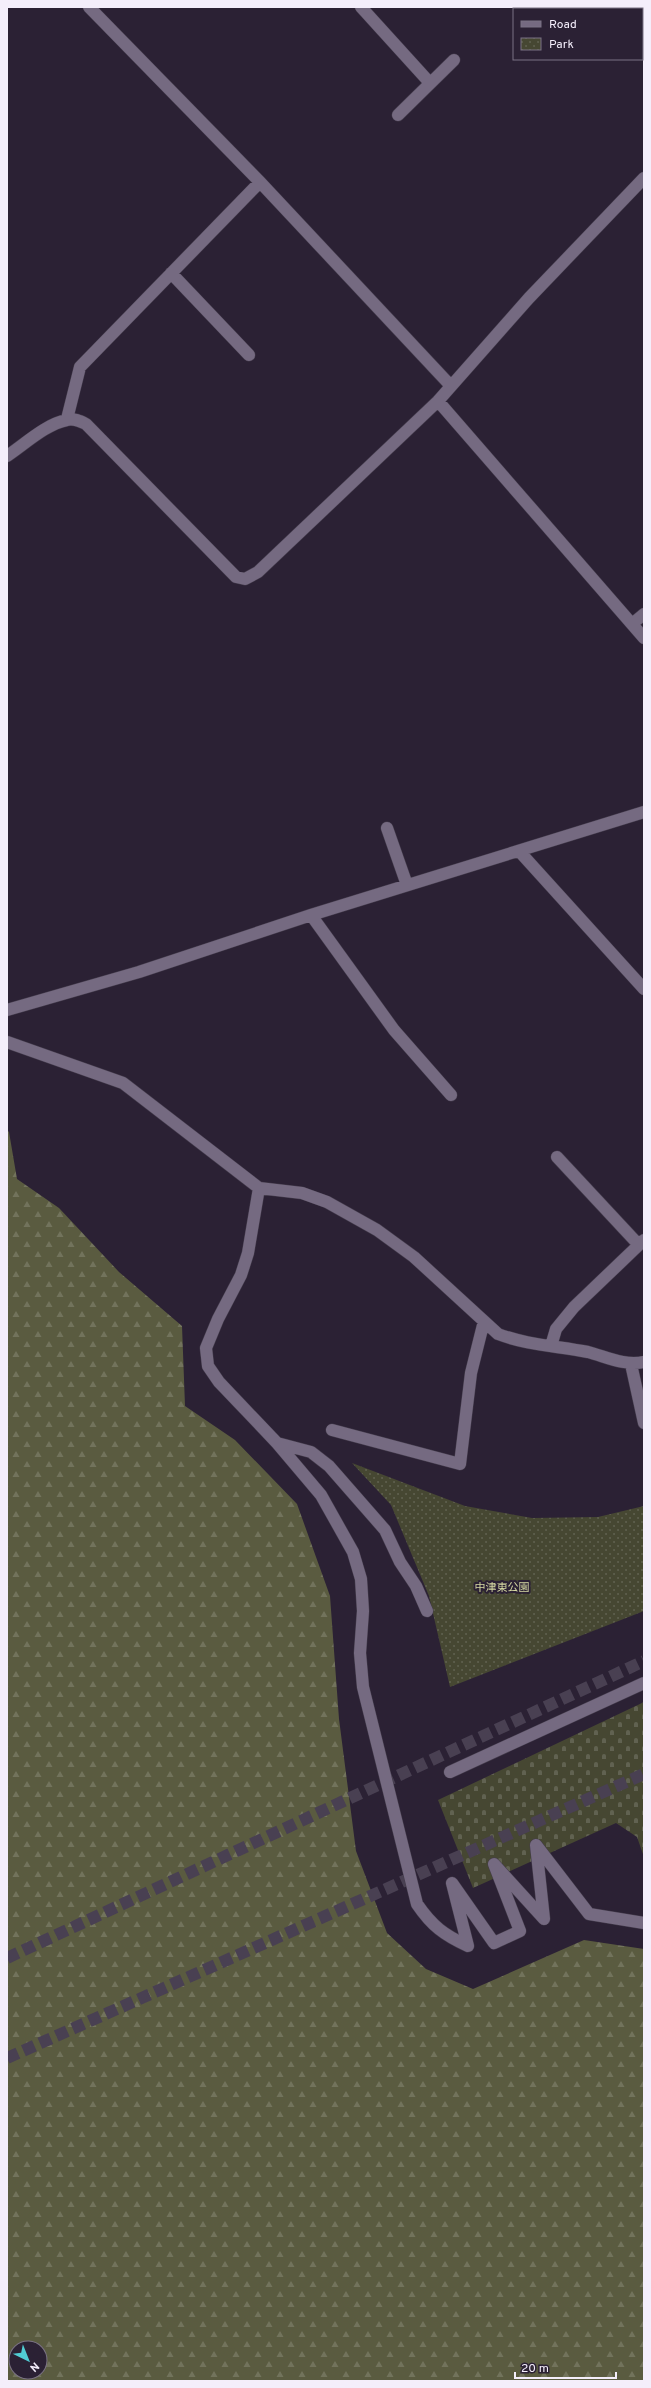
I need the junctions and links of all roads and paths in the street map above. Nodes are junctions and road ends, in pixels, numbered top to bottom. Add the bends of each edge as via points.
1 (89, 7) edge
2 (361, 7) edge
3 (454, 60) dead end
4 (430, 83) junction
5 (398, 115) dead end
6 (644, 178) edge
7 (260, 182) junction
8 (171, 273) junction
9 (249, 355) dead end
10 (451, 386) junction
11 (438, 401) junction
12 (67, 420) junction
13 (7, 456) edge
14 (644, 614) edge
15 (632, 624) junction
16 (644, 638) edge
17 (644, 812) edge
18 (386, 828) dead end
19 (519, 851) junction
20 (407, 885) junction
21 (311, 915) junction
22 (644, 989) edge
23 (7, 1010) edge
24 (7, 1042) edge
25 (451, 1095) dead end
26 (557, 1158) dead end
27 (259, 1188) junction
28 (641, 1242) edge
29 (484, 1320) junction
30 (551, 1346) junction
31 (644, 1362) edge
32 (631, 1364) junction
33 (644, 1423) edge
34 (332, 1430) dead end
35 (277, 1443) junction
36 (427, 1611) dead end
37 (644, 1683) edge
38 (450, 1772) dead end
39 (644, 1923) edge

1 - 7 street
2 - 4 street
3 - 4 street
4 - 5 street
6 - 10 street via 529,298
7 - 8 street
7 - 10 street
8 - 9 street
8 - 12 street via 80,367
10 - 11 street
11 - 12 street via 258,572 245,579 236,577 86,424
11 - 15 street
12 - 13 street via 45,429
14 - 15 street
15 - 16 street
17 - 19 street
18 - 20 street
19 - 20 street
19 - 22 street
20 - 21 street
21 - 23 street via 139,972
21 - 25 street via 394,1030
24 - 27 street via 123,1084
26 - 28 street
27 - 29 street via 302,1193 327,1202 377,1230 414,1257
27 - 35 street via 242,1275 218,1319 206,1348 208,1366 219,1382
28 - 30 street via 574,1307 556,1329
29 - 30 street via 498,1334 515,1340
29 - 34 street via 471,1373 460,1464
30 - 32 street via 588,1352
31 - 32 street
32 - 33 street
35 - 36 street via 311,1452 329,1466 385,1530
35 - 39 street via 321,1495 353,1552 361,1579 363,1611 360,1653 363,1687 411,1884 417,1904 430,1923 468,1946 452,1884 494,1943 520,1931 494,1864 544,1919 536,1845 589,1914
37 - 38 street

